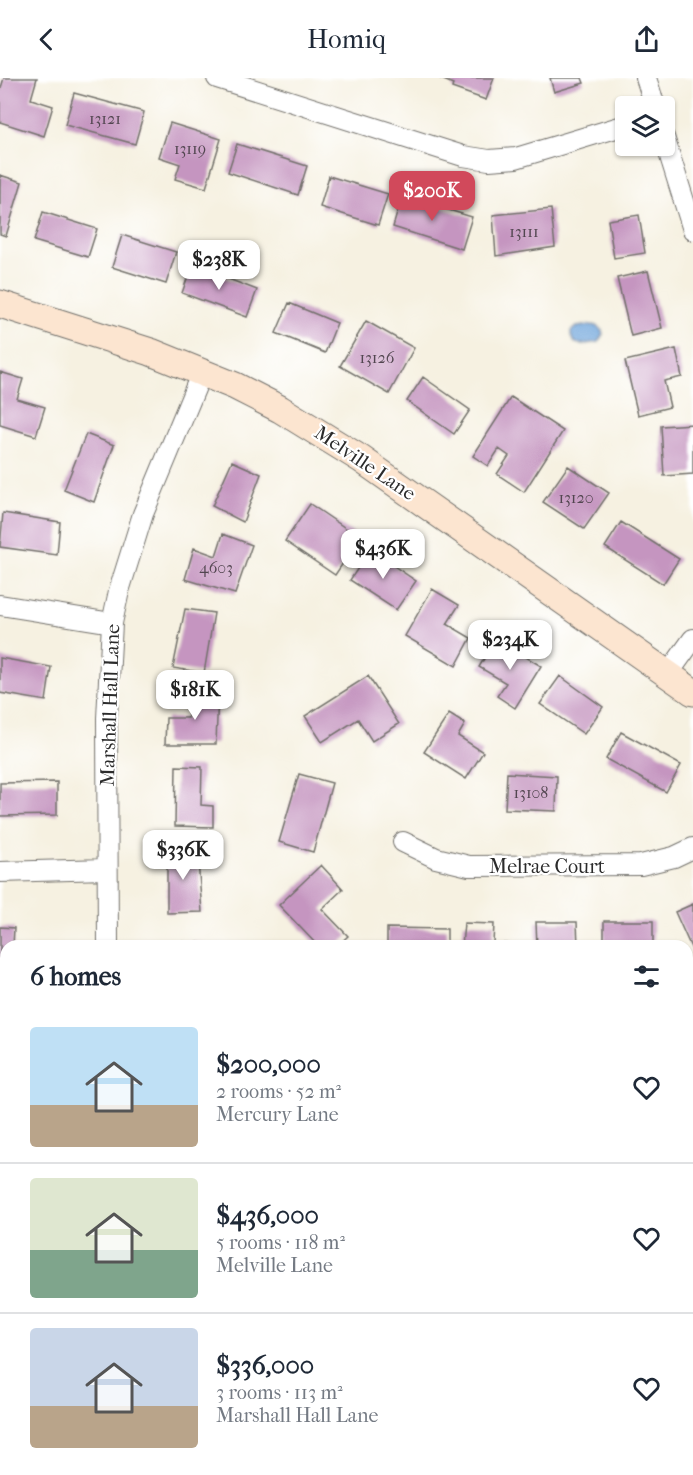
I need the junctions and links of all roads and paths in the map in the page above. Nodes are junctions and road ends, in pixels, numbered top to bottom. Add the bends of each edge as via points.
1 (217, 78) edge
2 (646, 78) edge
3 (652, 96) edge
4 (615, 129) edge
5 (670, 156) edge
6 (693, 230) edge
7 (0, 304) edge
8 (202, 372) junction
9 (0, 605) edge
10 (112, 623) junction
11 (693, 639) edge
12 (669, 674) junction
13 (693, 692) edge
14 (403, 842) dead end
15 (693, 848) edge
16 (106, 869) junction
17 (0, 872) edge
18 (108, 940) edge

1 - 4 street via 472,158 516,158
2 - 3 street
5 - 6 street
7 - 8 street, Melville Lane via 152,352
8 - 10 street, Marshall Hall Lane via 143,514
8 - 12 street, Melville Lane via 323,434
9 - 10 street
10 - 16 street, Marshall Hall Lane
11 - 12 street
12 - 13 street, Melville Lane
14 - 15 street, Melrae Court via 436,858 469,866 641,865
16 - 17 street
16 - 18 street, Marshall Hall Lane

